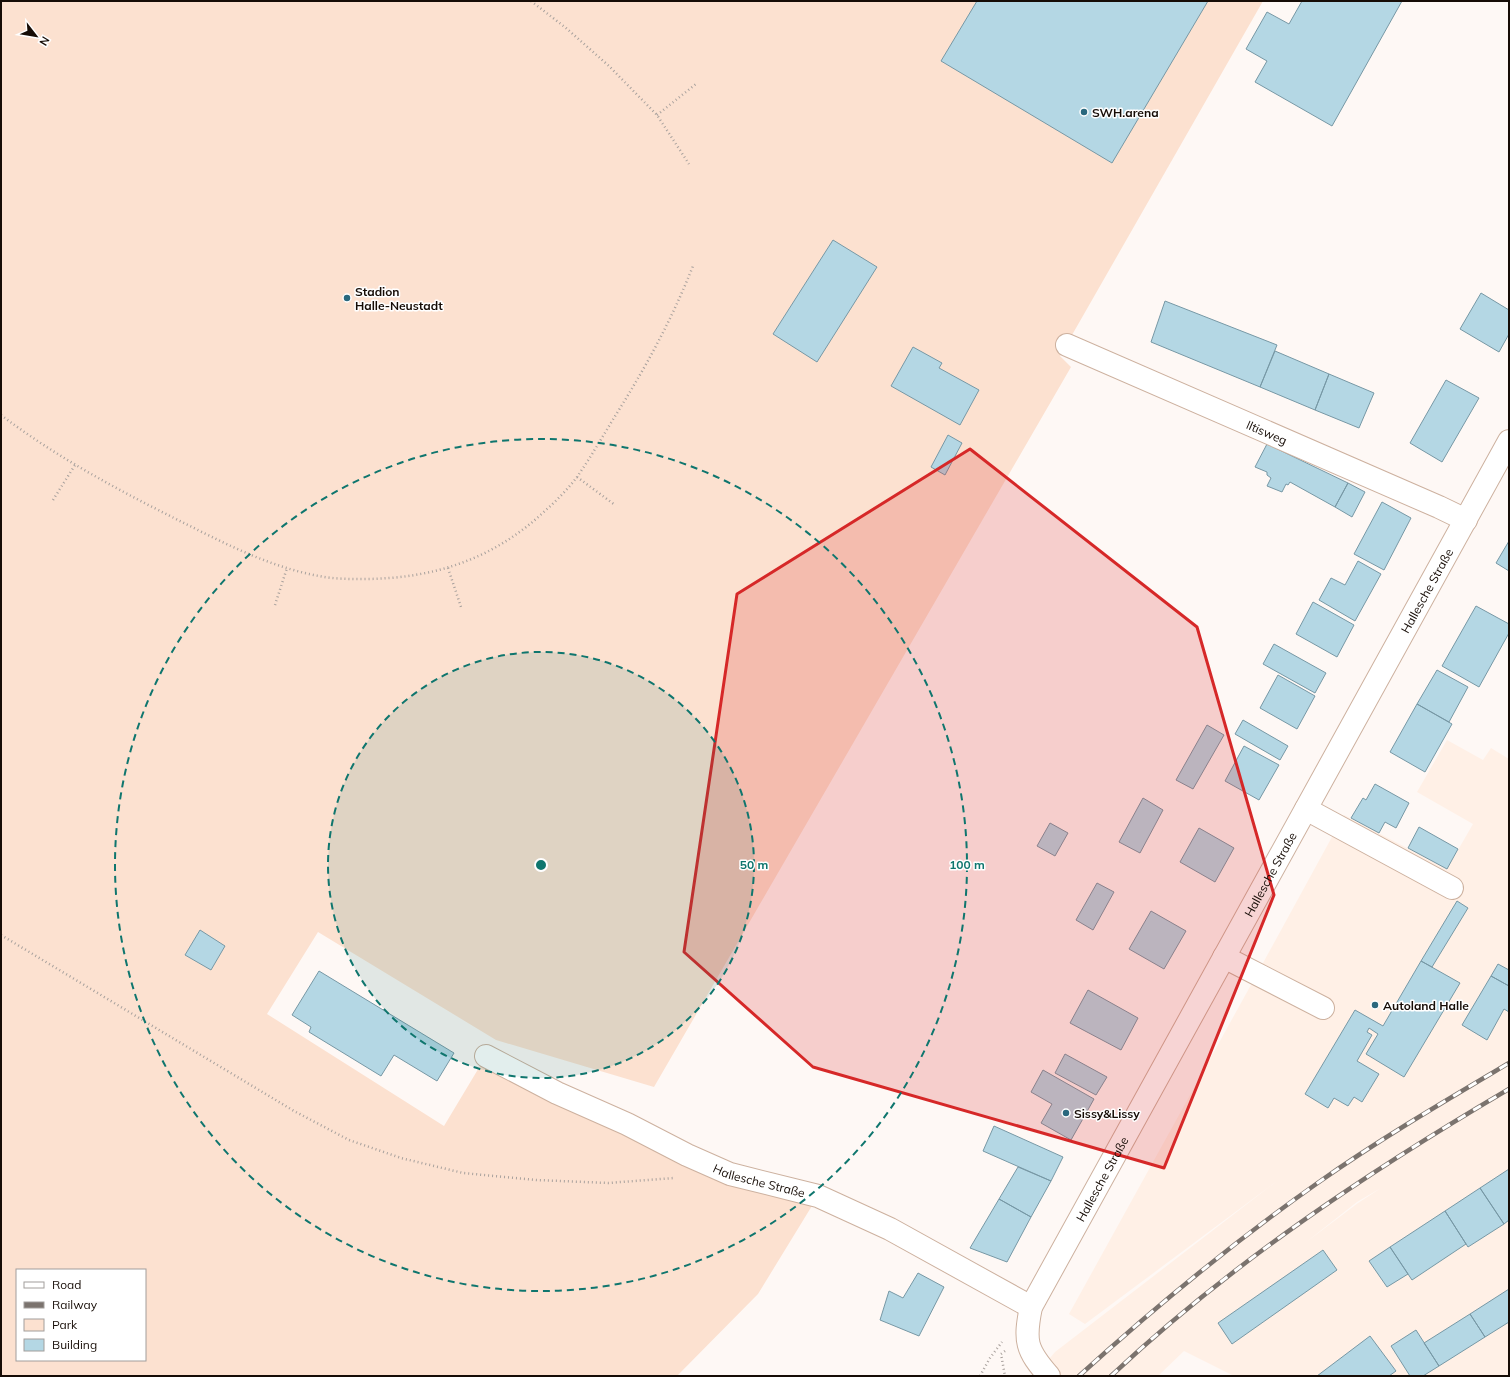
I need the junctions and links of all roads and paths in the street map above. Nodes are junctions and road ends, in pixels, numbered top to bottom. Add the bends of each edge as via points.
1 (531, 1) edge
2 (696, 84) dead end
3 (657, 114) junction
4 (689, 164) dead end
5 (692, 266) dead end
6 (1067, 345) dead end
7 (1, 415) edge
8 (1509, 441) edge
9 (75, 465) junction
10 (577, 477) junction
11 (53, 500) dead end
12 (615, 504) dead end
13 (1466, 520) junction
14 (287, 568) junction
15 (448, 568) junction
16 (275, 605) dead end
17 (461, 607) dead end
18 (1306, 809) junction
19 (1452, 888) dead end
20 (1, 935) edge
21 (1224, 957) junction
22 (1323, 1008) dead end
23 (486, 1056) dead end
24 (677, 1178) dead end
25 (1029, 1323) junction
26 (980, 1376) edge
27 (1049, 1376) edge

1 - 3 path via 604,61
2 - 3 path
3 - 4 path
5 - 10 path via 679,301 644,370
6 - 13 street, Iltisweg
7 - 9 path
8 - 13 street, Hallesche Straße
9 - 11 path
9 - 14 path via 200,531
10 - 12 path
10 - 15 path via 530,525 479,557
13 - 18 street, Hallesche Straße
14 - 15 path via 319,576 383,579
14 - 16 path
15 - 17 path
18 - 19 street
18 - 21 street, Hallesche Straße
20 - 24 path via 294,1111 350,1140 401,1158 463,1174 608,1182
21 - 22 street
21 - 25 street, Hallesche Straße
23 - 25 street, Hallesche Straße via 557,1093 730,1174 818,1196 890,1229
25 - 26 path via 1002,1342
25 - 27 street via 1028,1344 1031,1354

